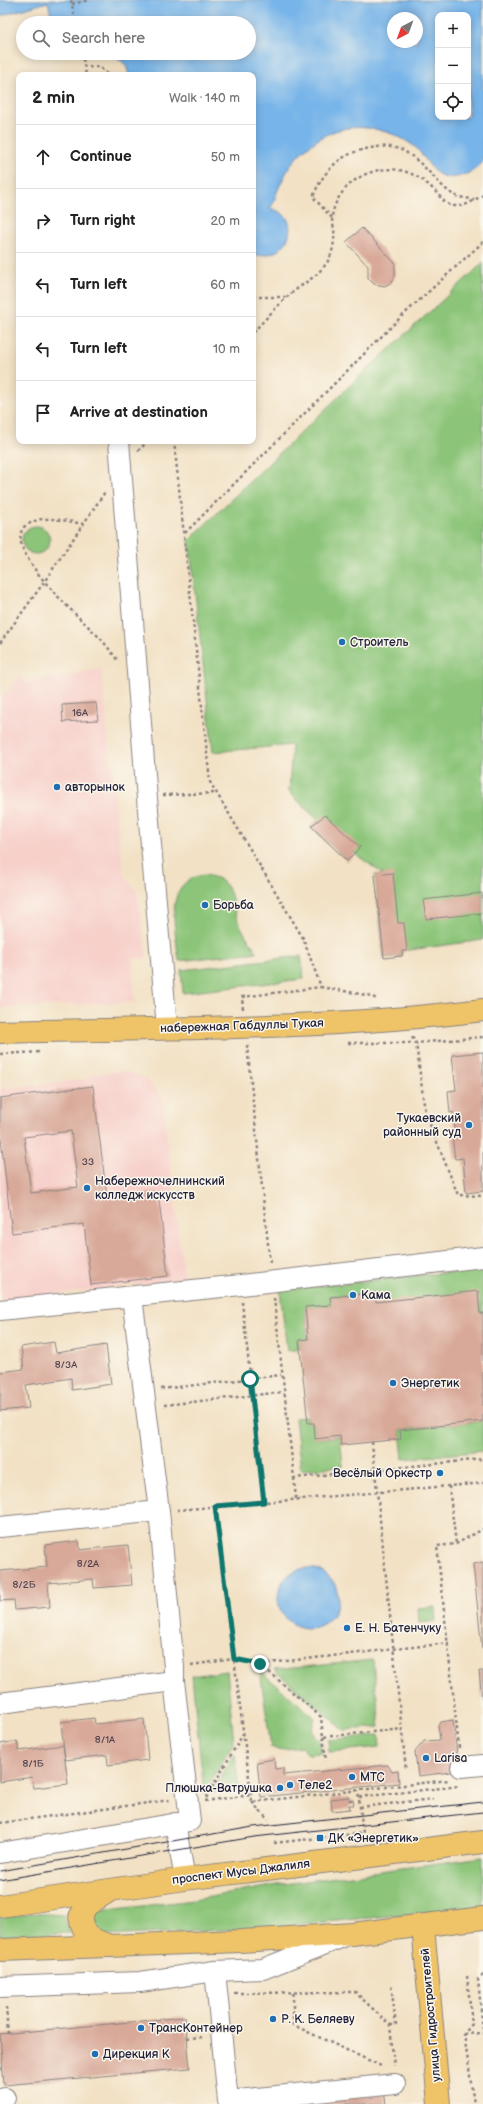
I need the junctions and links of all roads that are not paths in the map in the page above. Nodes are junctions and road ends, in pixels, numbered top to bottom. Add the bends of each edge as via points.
1 (119, 444) edge
2 (483, 1010) edge
3 (167, 1028) junction
4 (0, 1032) edge
5 (483, 1256) edge
6 (132, 1297) junction
7 (0, 1310) edge
8 (159, 1511) junction
9 (0, 1527) edge
10 (174, 1674) junction
11 (0, 1703) edge
12 (483, 1765) edge
13 (462, 1773) road end
14 (182, 1822) junction
15 (483, 1842) edge
16 (0, 1853) edge
17 (186, 1879) junction
18 (114, 1889) junction
19 (0, 1906) edge
20 (483, 1918) edge
21 (423, 1926) junction
22 (352, 1934) junction
23 (112, 1947) junction
24 (0, 1950) edge
25 (215, 1971) junction
26 (0, 1987) edge
27 (392, 2075) road end
28 (438, 2104) edge

1 - 3 street
2 - 3 main road, набережная Габдуллы Тукая via 401,1019
3 - 4 main road, набережная Габдуллы Тукая
5 - 6 street
6 - 7 street
6 - 8 street
8 - 9 street
8 - 10 street
10 - 11 street
10 - 14 street via 196,1799
12 - 13 street
14 - 16 street
14 - 17 street
15 - 17 main road, проспект Мусы Джалиля
17 - 18 main road, проспект Мусы Джалиля
18 - 19 main road, проспект Мусы Джалиля
18 - 23 main road via 87,1905 80,1917 82,1930 92,1939
20 - 21 main road
21 - 22 main road
21 - 28 main road, улица Гидростроителей
22 - 23 main road
22 - 25 street via 263,1969
23 - 24 main road
25 - 26 street via 140,1982
25 - 27 street via 228,2101

